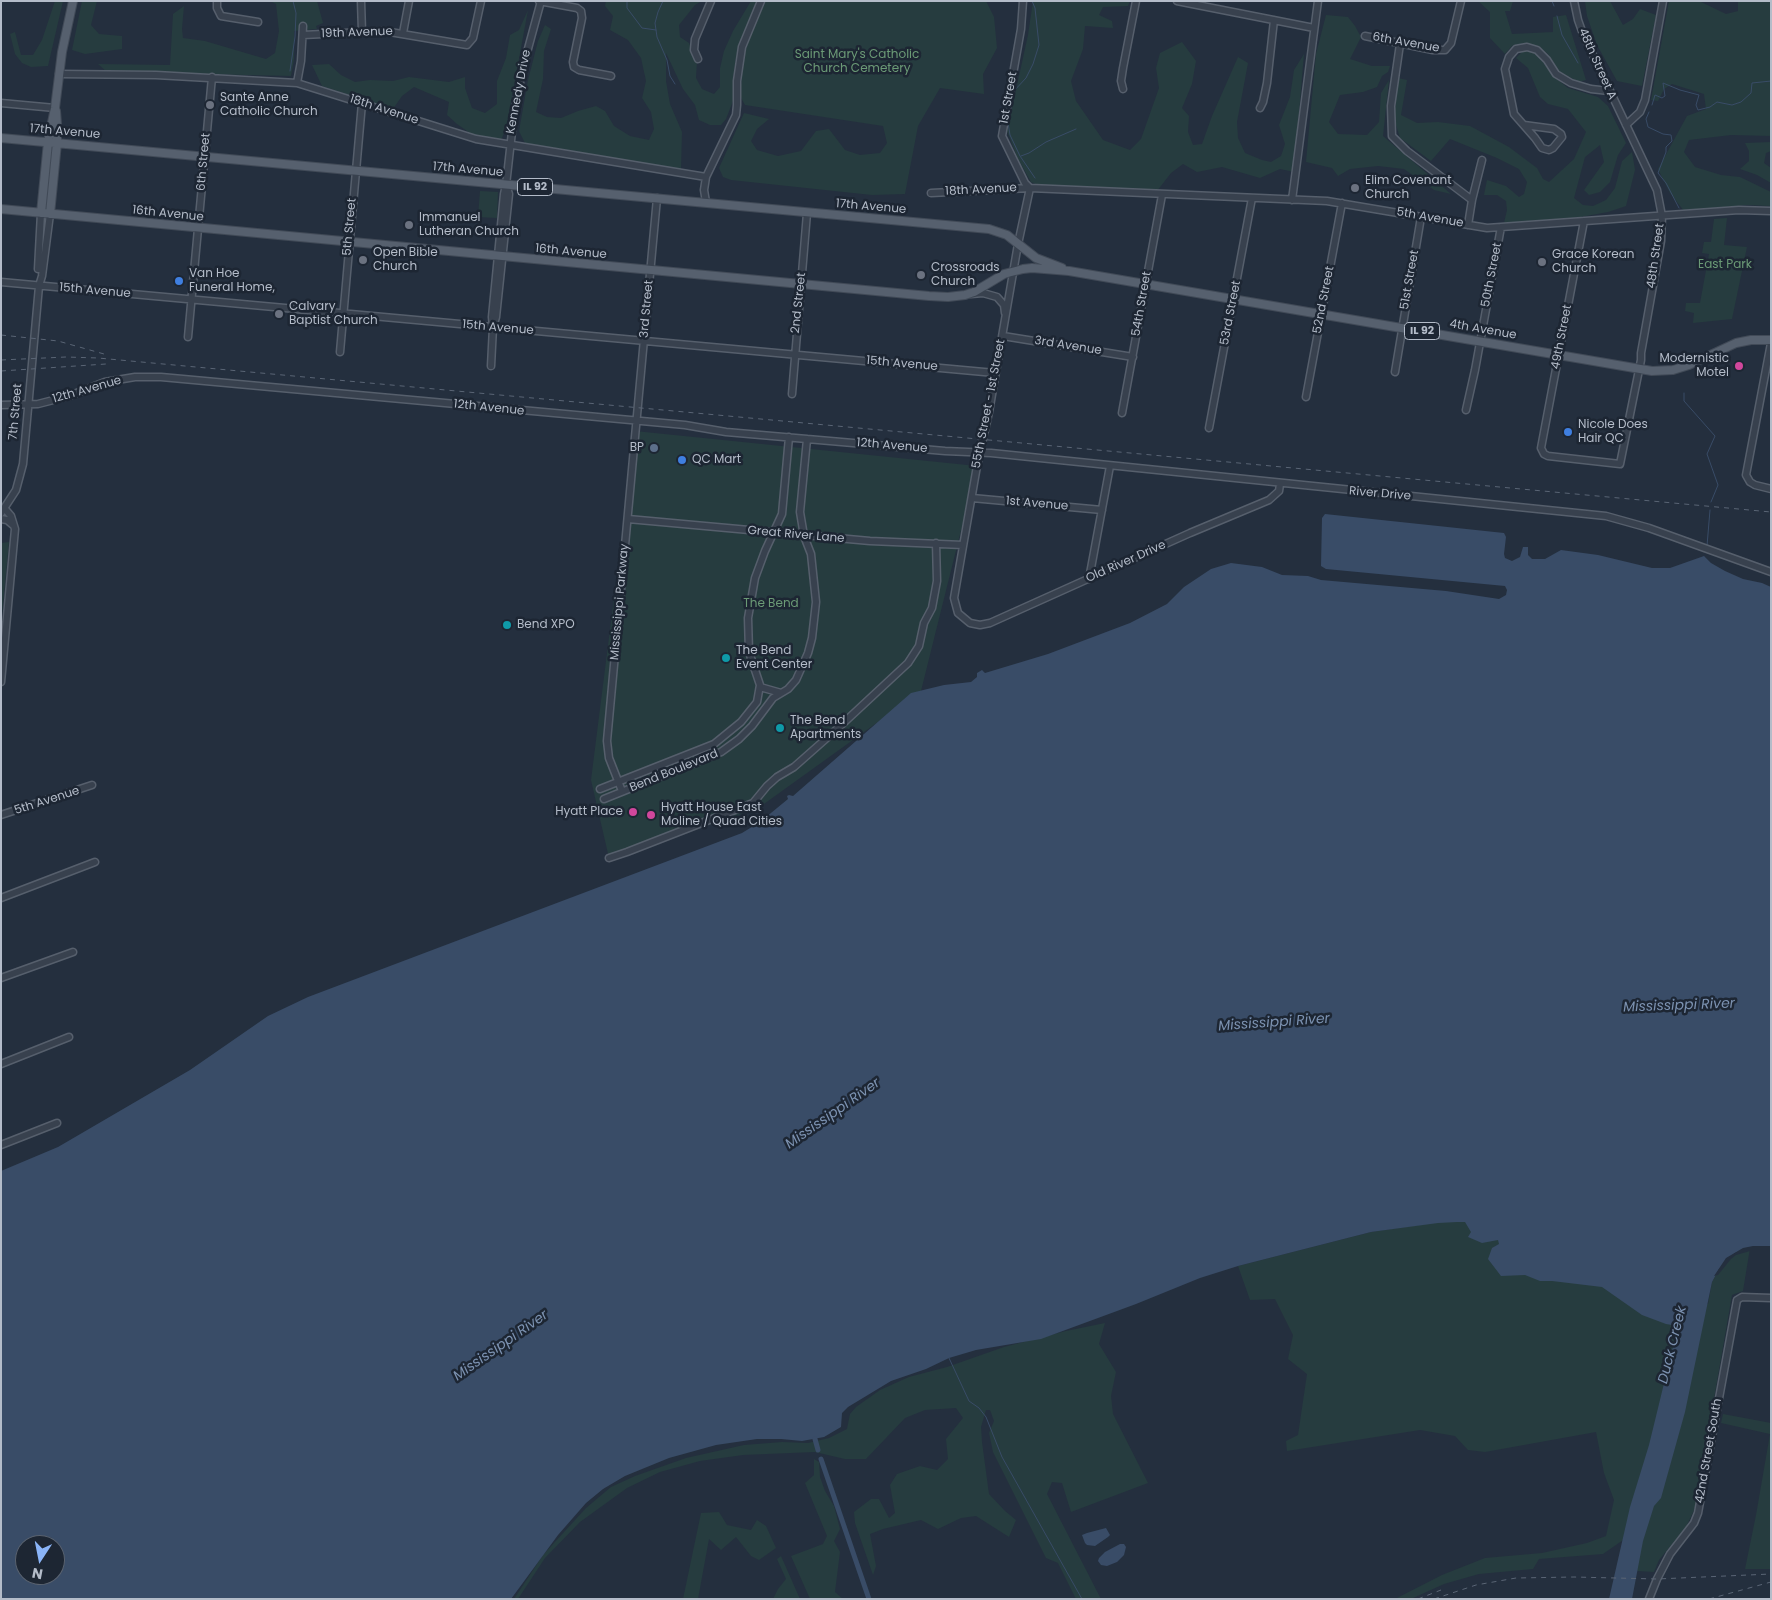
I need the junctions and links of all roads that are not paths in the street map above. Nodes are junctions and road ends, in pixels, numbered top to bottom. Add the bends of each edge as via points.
1 (73, 1) edge
2 (218, 1) edge
3 (361, 1) edge
4 (409, 1) edge
5 (481, 1) edge
6 (540, 1) edge
7 (711, 1) edge
8 (761, 1) edge
9 (1024, 1) edge
10 (1136, 1) edge
11 (1177, 1) edge
12 (1318, 1) edge
13 (1461, 1) edge
14 (1574, 1) edge
15 (1663, 1) edge
16 (1198, 3) edge
17 (1274, 20) junction
18 (258, 22) dead end
19 (303, 26) dead end
20 (1314, 28) junction
21 (362, 32) junction
22 (403, 33) junction
23 (303, 35) junction
24 (1365, 36) dead end
25 (1400, 44) junction
26 (698, 59) dead end
27 (59, 74) junction
28 (611, 76) dead end
29 (212, 77) junction
30 (297, 83) junction
31 (1123, 88) dead end
32 (1609, 91) junction
33 (1, 103) edge
34 (362, 103) junction
35 (55, 108) junction
36 (1260, 108) dead end
37 (1524, 125) junction
38 (1626, 125) junction
39 (1, 138) edge
40 (48, 142) junction
41 (57, 143) junction
42 (510, 144) junction
43 (205, 156) junction
44 (1482, 160) dead end
45 (356, 170) junction
46 (706, 177) junction
47 (506, 184) junction
48 (1030, 188) junction
49 (931, 193) dead end
50 (1162, 194) junction
51 (657, 198) junction
52 (1252, 198) junction
53 (1292, 200) junction
54 (1472, 200) junction
55 (706, 202) junction
56 (1342, 203) junction
57 (1, 209) edge
58 (1771, 211) edge
59 (41, 213) junction
60 (808, 213) junction
61 (50, 214) junction
62 (1662, 216) junction
63 (1422, 217) junction
64 (1584, 222) junction
65 (1468, 225) junction
66 (1501, 227) junction
67 (198, 228) junction
68 (349, 242) junction
69 (1018, 244) junction
70 (500, 257) junction
71 (650, 271) junction
72 (1014, 271) junction
73 (1069, 271) junction
74 (1, 282) edge
75 (801, 284) junction
76 (1146, 284) junction
77 (39, 286) junction
78 (965, 295) junction
79 (192, 299) junction
80 (1234, 299) junction
81 (343, 313) junction
82 (1321, 314) junction
83 (1006, 319) junction
84 (493, 327) junction
85 (1402, 328) junction
86 (1003, 336) junction
87 (188, 337) dead end
88 (644, 341) junction
89 (1480, 342) junction
90 (1771, 342) edge
91 (340, 352) dead end
92 (794, 355) junction
93 (1559, 356) junction
94 (1133, 357) junction
95 (491, 366) dead end
96 (1638, 370) junction
97 (1395, 372) dead end
98 (995, 373) junction
99 (792, 394) dead end
100 (1306, 397) dead end
101 (28, 404) junction
102 (1, 405) edge
103 (1466, 410) dead end
104 (1122, 413) dead end
105 (636, 421) junction
106 (1210, 428) dead end
107 (789, 437) junction
108 (807, 439) junction
109 (980, 453) junction
110 (1620, 464) joint
111 (1110, 466) junction
112 (1280, 484) junction
113 (1771, 489) edge
114 (972, 498) junction
115 (1102, 510) junction
116 (2, 511) edge
117 (1, 519) edge
118 (628, 519) junction
119 (14, 529) junction
120 (773, 533) junction
121 (804, 536) junction
122 (936, 543) junction
123 (963, 545) junction
124 (1771, 572) edge
125 (1089, 579) junction
126 (963, 618) joint
127 (1, 682) edge
128 (760, 686) junction
129 (780, 693) junction
130 (619, 781) junction
131 (92, 785) dead end
132 (600, 789) dead end
133 (622, 791) junction
134 (604, 799) dead end
135 (1, 815) edge
136 (609, 858) dead end
137 (96, 862) dead end
138 (1, 898) edge
139 (73, 952) dead end
140 (1, 978) edge
141 (70, 1037) dead end
142 (1, 1064) edge
143 (57, 1123) dead end
144 (1, 1145) edge
145 (1771, 1298) edge
146 (1649, 1599) edge

1 - 27 main road, 7th Street
2 - 18 street via 221,16
3 - 21 street
4 - 22 street
5 - 22 street, 19th Avenue via 469,44
6 - 28 street via 582,11 574,67
6 - 42 street, Kennedy Drive via 523,67
7 - 26 street via 695,39 694,50
8 - 46 street via 742,47 736,115
9 - 48 street, 1st Street via 1002,136
10 - 31 street via 1121,81
11 - 16 street
12 - 20 street
13 - 25 street, 6th Avenue via 1447,49 1441,51
14 - 32 street, 48th Street A via 1583,34
15 - 38 street via 1645,100 1640,112
16 - 17 street
17 - 20 street
17 - 36 street via 1268,83
19 - 23 street
20 - 53 street
21 - 22 street, 19th Avenue
21 - 23 street, 19th Avenue
23 - 30 street
24 - 25 street, 6th Avenue
25 - 54 street via 1392,106 1392,136
27 - 29 street, 18th Avenue
27 - 35 main road, 7th Street
29 - 30 street, 18th Avenue
29 - 43 street, 6th Street
30 - 34 street, 18th Avenue
32 - 37 street via 1571,83 1556,74 1537,50 1527,47 1516,49 1505,69 1514,114
32 - 38 street, 48th Street A
33 - 35 street
34 - 42 street, 18th Avenue via 447,131
34 - 45 street, 5th Street
35 - 40 main road, 7th Street
35 - 41 main road, 7th Street
37 - 37 street via 1542,148 1553,148 1562,137 1554,128
38 - 62 street, 48th Street via 1657,190
39 - 40 main road, 17th Avenue / IL 92
40 - 41 main road, 17th Avenue / IL 92
40 - 59 main road, 7th Street
41 - 43 main road, 17th Avenue / IL 92
41 - 61 main road, 7th Street
42 - 46 street, 18th Avenue
42 - 47 street, Kennedy Drive
43 - 45 main road, 17th Avenue / IL 92
43 - 67 street, 6th Street
44 - 54 street
45 - 47 main road, 17th Avenue / IL 92
45 - 68 street, 5th Street
46 - 55 street
47 - 51 main road, 17th Avenue / IL 92
47 - 70 street, Kennedy Drive via 508,194
48 - 49 street, 18th Avenue
48 - 50 street, 5th Avenue
48 - 69 street, 55th Street - 1st Street
50 - 52 street, 5th Avenue
50 - 76 street, 54th Street
51 - 55 main road, 17th Avenue / IL 92
51 - 71 street, 3rd Street
52 - 53 street, 5th Avenue
52 - 80 street, 53rd Street
53 - 56 street, 5th Avenue
54 - 65 street
55 - 60 main road, 17th Avenue / IL 92
56 - 63 street, 5th Avenue
56 - 82 street, 52nd Street
57 - 59 main road, 16th Avenue / IL 92
58 - 62 street, 5th Avenue
59 - 61 main road, 16th Avenue / IL 92
59 - 77 street, 7th Street
60 - 69 main road, 17th Avenue / IL 92 via 990,229 1007,235
60 - 75 street, 2nd Street
61 - 67 main road, 16th Avenue / IL 92
61 - 77 street, 7th Street
62 - 64 street, 5th Avenue
62 - 96 street, 48th Street via 1661,241
63 - 65 street, 5th Avenue
63 - 85 street, 51st Street
64 - 66 street, 5th Avenue
64 - 93 street, 49th Street
65 - 66 street, 5th Avenue
66 - 89 street, 50th Street
67 - 68 main road, 16th Avenue / IL 92
67 - 79 street, 6th Street
68 - 70 main road, 16th Avenue / IL 92
68 - 81 street, 5th Street
69 - 72 street, 55th Street - 1st Street
69 - 73 main road, 4th Avenue / IL 92 via 1036,258
70 - 71 main road, 16th Avenue / IL 92
70 - 84 street, Kennedy Drive
71 - 75 main road, 16th Avenue / IL 92
71 - 88 street, 3rd Street
72 - 73 main road, 4th Avenue / IL 92 via 1032,268
72 - 78 main road, 16th Avenue / IL 92
72 - 83 street, 55th Street - 1st Street
73 - 76 main road, 4th Avenue / IL 92
74 - 77 street, 15th Avenue
75 - 78 main road, 16th Avenue / IL 92 via 929,296
75 - 92 street, 2nd Street
76 - 80 main road, 4th Avenue / IL 92
76 - 94 street, 54th Street
77 - 79 street, 15th Avenue
77 - 101 street, 7th Street
78 - 83 street via 983,293 997,297 1004,305
79 - 81 street, 15th Avenue
79 - 87 street, 6th Street
80 - 82 main road, 4th Avenue / IL 92
80 - 106 street, 53rd Street
81 - 84 street, 15th Avenue
81 - 91 street, 5th Street
82 - 85 main road, 4th Avenue / IL 92
82 - 100 street, 52nd Street
83 - 86 street, 55th Street - 1st Street
84 - 88 street, 15th Avenue
84 - 95 street, Kennedy Drive
85 - 89 main road, 4th Avenue / IL 92
85 - 97 street, 51st Street
86 - 94 street, 3rd Avenue
86 - 98 street, 55th Street - 1st Street
88 - 92 street, 15th Avenue
88 - 105 street, 3rd Street
89 - 93 main road, 4th Avenue / IL 92
89 - 103 street, 50th Street
90 - 96 main road, 4th Avenue / IL 92 via 1751,340 1736,343 1673,370
90 - 113 street via 1746,475 1750,482
92 - 98 street, 15th Avenue
92 - 99 street, 2nd Street
93 - 96 main road, 4th Avenue / IL 92
93 - 110 street, 49th Street via 1542,451 1553,457
94 - 104 street, 54th Street
96 - 110 street, 48th Street
98 - 109 street, 55th Street - 1st Street
101 - 102 street, 12th Avenue
101 - 105 street, 12th Avenue via 58,400 121,379 161,377
101 - 116 street, 7th Street via 23,464 16,490
105 - 107 street, 12th Avenue
105 - 118 street, Mississippi Parkway
107 - 108 street, 12th Avenue
107 - 120 street via 782,514
108 - 109 street, 12th Avenue
108 - 121 street, Bend Boulevard via 800,512
109 - 111 street, River Drive
109 - 114 street, 55th Street - 1st Street
111 - 112 street, River Drive
111 - 115 street
112 - 124 street, River Drive via 1606,516 1650,528
112 - 125 street, Old River Drive via 1279,491 1270,500
114 - 115 street, 1st Avenue
114 - 123 street, 55th Street - 1st Street
115 - 125 street
116 - 119 street, 7th Street via 11,516
117 - 119 street via 10,522
118 - 120 street, Great River Lane
118 - 130 street, Mississippi Parkway via 608,741 609,758
119 - 127 street, 7th Street
120 - 121 street, Great River Lane
120 - 128 street via 754,578 748,618 749,652
121 - 122 street, Great River Lane
121 - 129 street, Bend Boulevard via 811,554 815,586 812,638 796,680
122 - 123 street, Great River Lane
122 - 136 street via 937,582 932,608 924,623 919,646 908,663 794,767 766,786 753,803
123 - 126 street, 55th Street - 1st Street via 954,598
125 - 126 street, Old River Drive via 990,623 975,624
128 - 129 street
128 - 130 street, Bend Boulevard via 751,712 722,739
129 - 133 street, Bend Boulevard via 767,704 752,726 722,752
130 - 132 street, Bend Boulevard
130 - 133 street
131 - 135 street, 5th Avenue
133 - 134 street, Bend Boulevard
137 - 138 street
139 - 140 street
141 - 142 street
143 - 144 street
145 - 146 street, 42nd Street South via 1742,1297 1737,1300 1698,1513 1670,1554

